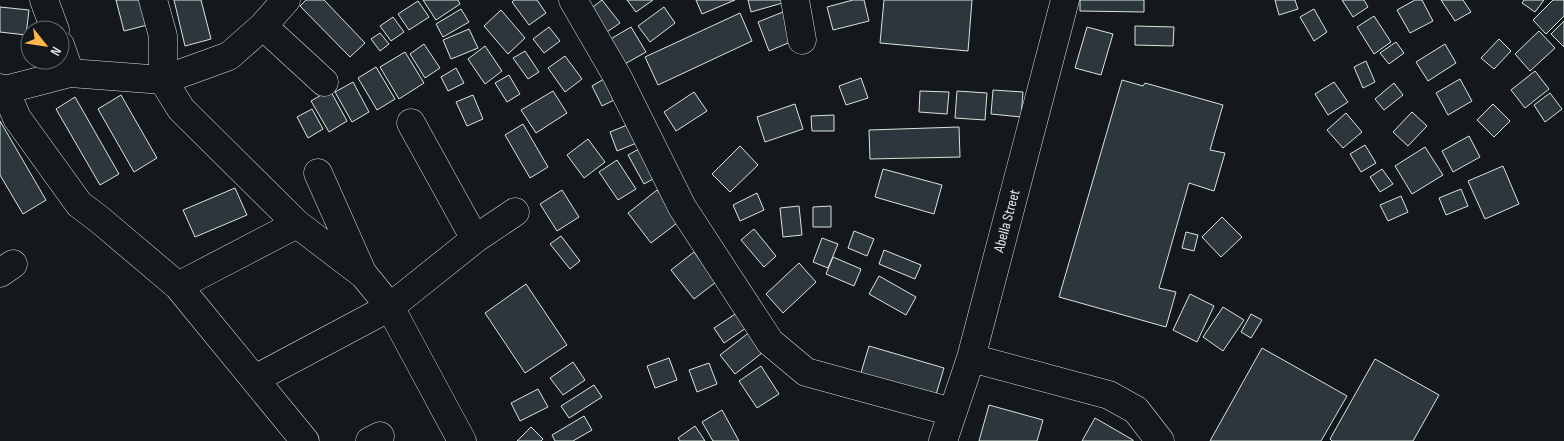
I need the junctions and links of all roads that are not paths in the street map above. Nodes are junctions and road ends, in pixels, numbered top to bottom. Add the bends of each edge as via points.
1 (44, 0) edge
2 (153, 0) edge
3 (286, 0) edge
4 (573, 0) edge
5 (795, 0) edge
6 (1065, 0) edge
7 (51, 20) edge
8 (263, 26) junction
9 (802, 40) dead end
10 (69, 70) edge
11 (70, 74) junction
12 (163, 80) junction
13 (324, 82) dead end
14 (3, 89) edge
15 (411, 123) dead end
16 (318, 173) dead end
17 (515, 212) dead end
18 (297, 224) junction
19 (475, 239) junction
20 (364, 275) junction
21 (178, 286) junction
22 (390, 306) junction
23 (971, 358) junction
24 (254, 380) junction
25 (952, 412) junction
26 (305, 441) edge
27 (462, 441) edge
28 (943, 441) edge
29 (1160, 441) edge

1 - 7 street
2 - 12 street via 163,36
3 - 8 street
4 - 25 street via 617,76 682,207 770,342 806,372
5 - 9 street
6 - 23 street, Abella Street
8 - 12 street via 229,56
8 - 13 street
10 - 11 street
11 - 12 street
11 - 14 street
12 - 18 street via 181,109
14 - 21 street via 17,118 79,204
15 - 19 street
16 - 20 street
17 - 19 street
18 - 20 street
18 - 21 street
19 - 22 street
20 - 22 street
21 - 24 street
22 - 24 street
22 - 27 street
23 - 25 street, Abella Street
23 - 29 street via 1109,396 1136,410
24 - 26 street
25 - 28 street, Abella Street

